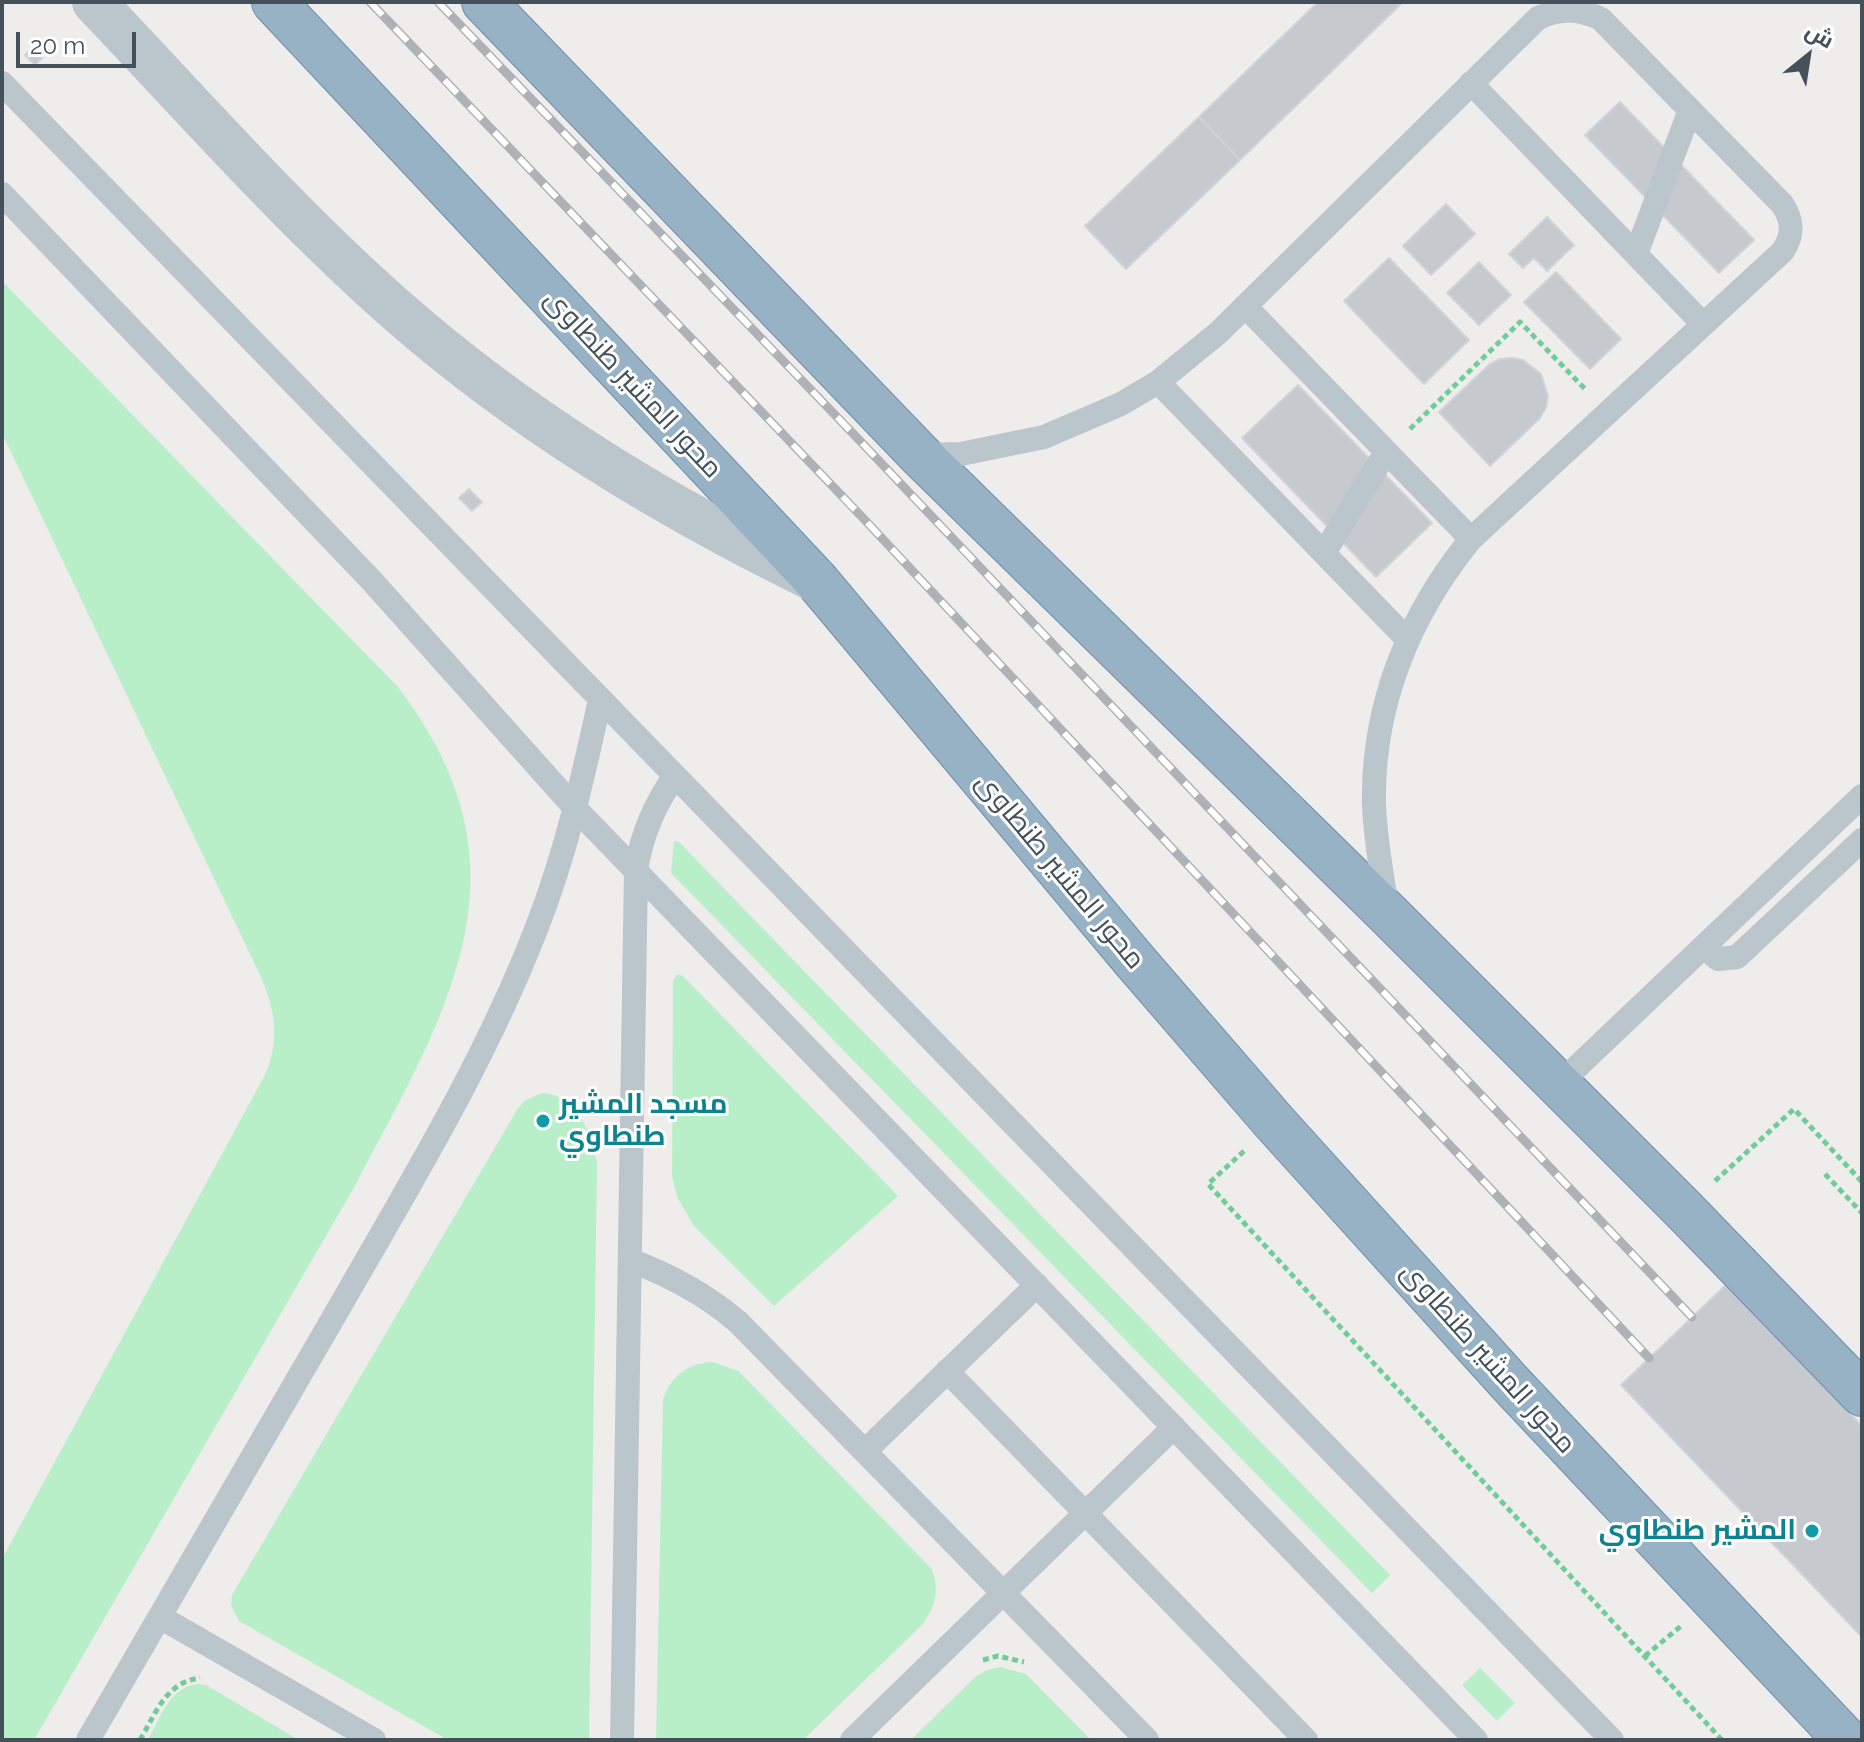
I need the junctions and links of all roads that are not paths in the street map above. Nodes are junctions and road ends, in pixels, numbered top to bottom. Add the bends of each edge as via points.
1 (94, 2) edge
2 (274, 2) edge
3 (484, 2) edge
4 (2, 83) edge
5 (1471, 83) junction
6 (1690, 110) junction
7 (2, 194) edge
8 (1636, 254) junction
9 (1245, 306) junction
10 (1703, 324) junction
11 (1158, 382) junction
12 (1386, 452) junction
13 (920, 455) junction
14 (1471, 539) junction
15 (1324, 553) junction
16 (817, 581) junction
17 (1408, 640) junction
18 (600, 700) junction
19 (674, 777) junction
20 (1862, 796) edge
21 (575, 808) junction
22 (1862, 840) edge
23 (636, 870) junction
24 (1388, 914) junction
25 (1703, 947) junction
26 (1558, 1085) junction
27 (630, 1260) junction
28 (1037, 1285) junction
29 (947, 1371) junction
30 (1862, 1394) edge
31 (1174, 1427) junction
32 (865, 1451) junction
33 (1085, 1513) junction
34 (1002, 1592) junction
35 (160, 1617) junction
36 (88, 1740) edge
37 (374, 1740) edge
38 (622, 1740) edge
39 (852, 1740) edge
40 (1147, 1740) edge
41 (1306, 1740) edge
42 (1476, 1740) edge
43 (1612, 1740) edge
44 (1846, 1740) edge

1 - 16 street via 330,249 457,361 618,474
2 - 16 highway, محور المشير طنطاوى
3 - 13 highway
4 - 18 lane
5 - 6 lane via 1538,18 1569,9 1601,19
5 - 8 lane
5 - 9 lane
6 - 8 lane
6 - 10 lane via 1782,204 1791,224 1783,251
7 - 21 lane via 372,581
8 - 10 lane
9 - 11 lane
9 - 12 lane
10 - 14 lane
11 - 13 lane via 1044,437 961,454
11 - 15 lane
12 - 14 lane
12 - 15 lane
13 - 24 highway
14 - 17 lane via 1428,597
15 - 17 lane
16 - 44 highway, محور المشير طنطاوى via 1275,1123 1510,1383
17 - 24 lane via 1387,697 1375,768 1377,840
18 - 19 lane
18 - 21 lane
19 - 23 lane via 648,821
19 - 43 lane
20 - 25 lane
21 - 23 lane
21 - 35 lane via 538,924 464,1091
22 - 25 lane via 1737,957 1718,959
23 - 27 lane
23 - 28 lane
24 - 26 highway
25 - 26 lane
26 - 30 highway
27 - 32 lane via 715,1302
27 - 38 lane
28 - 29 lane
28 - 31 lane
29 - 32 lane
29 - 33 lane
31 - 33 lane
31 - 42 lane
32 - 34 lane
33 - 34 lane
33 - 41 lane
34 - 39 lane
34 - 40 lane
35 - 36 lane
35 - 37 lane

